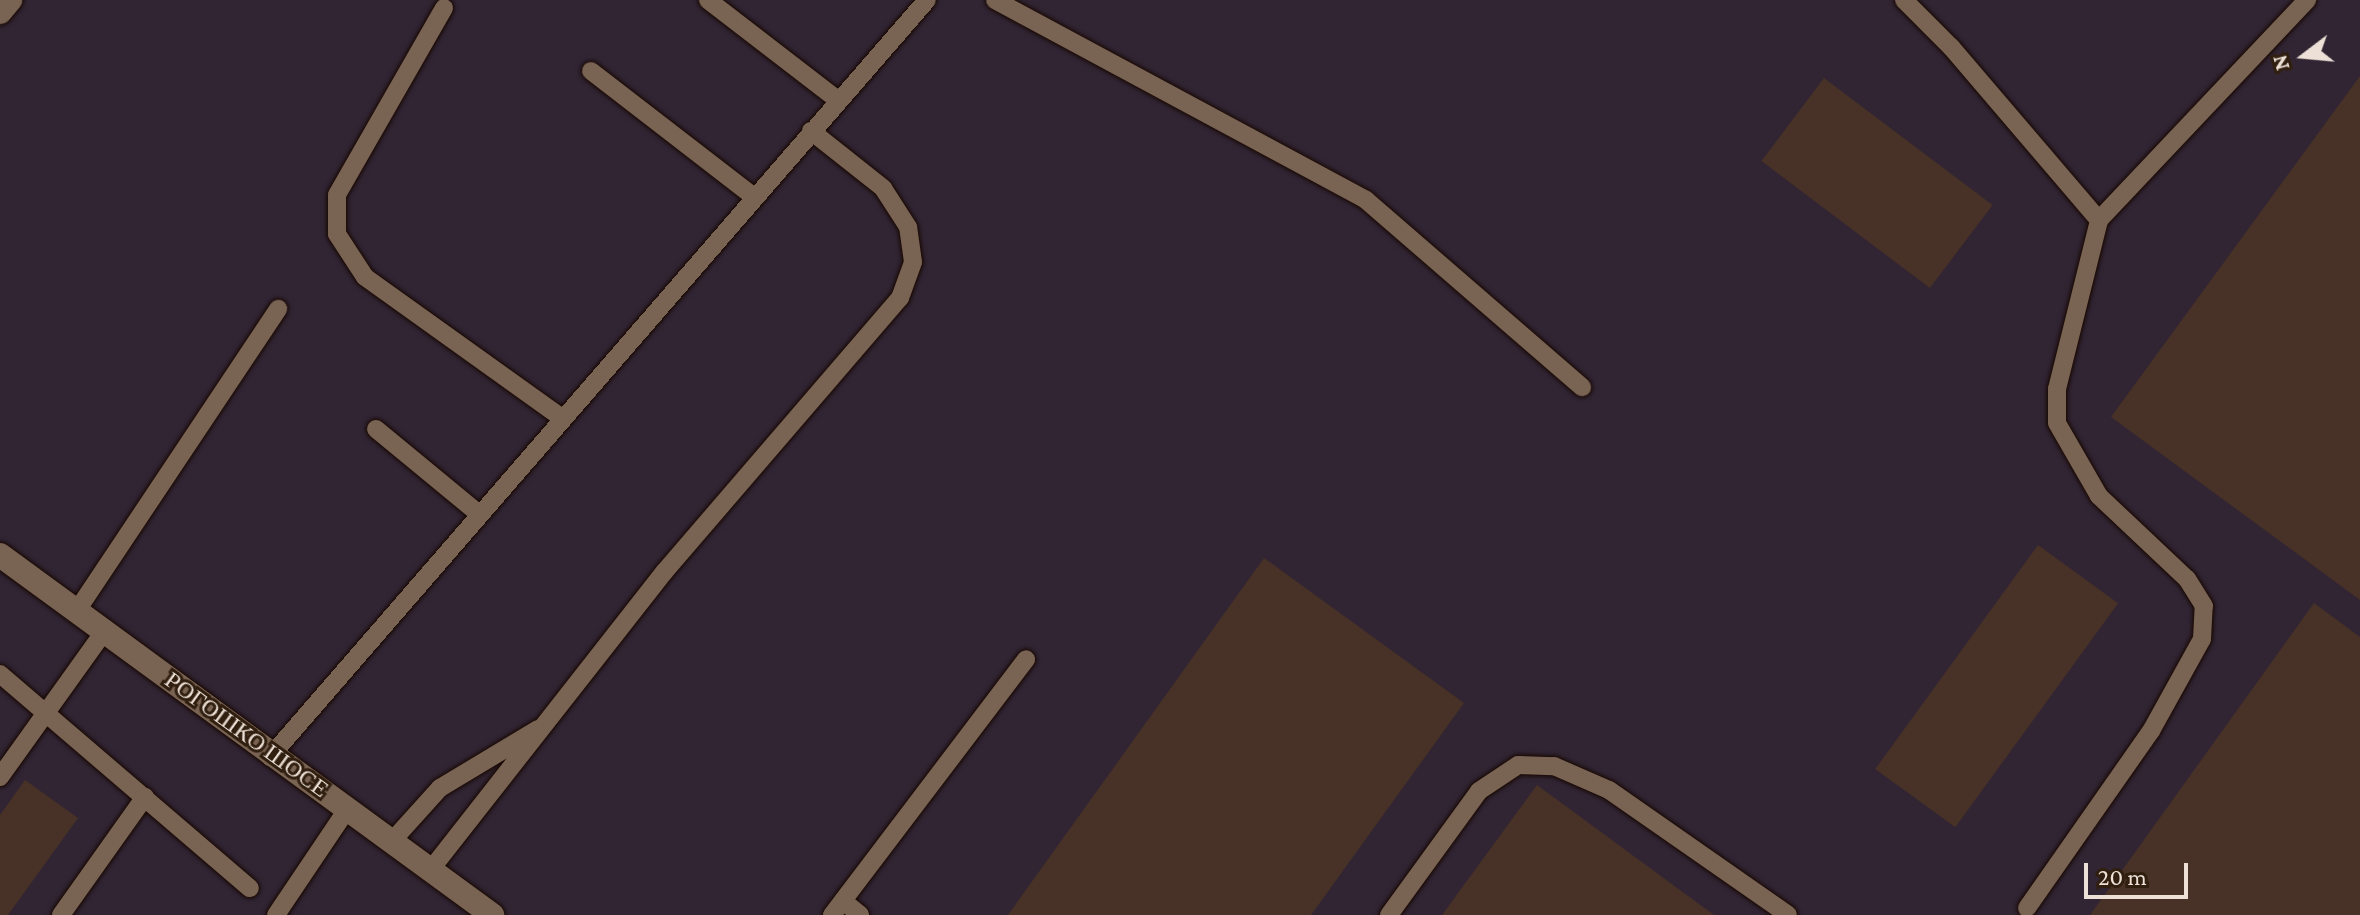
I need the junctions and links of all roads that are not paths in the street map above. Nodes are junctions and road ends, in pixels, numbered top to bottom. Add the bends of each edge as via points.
1 (10, 0) edge
2 (708, 0) edge
3 (927, 0) edge
4 (995, 0) edge
5 (1904, 0) edge
6 (2307, 0) edge
7 (444, 8) dead end
8 (0, 12) edge
9 (591, 71) dead end
10 (838, 100) junction
11 (811, 131) junction
12 (754, 197) junction
13 (2099, 220) junction
14 (278, 309) dead end
15 (1582, 387) dead end
16 (562, 418) junction
17 (376, 429) dead end
18 (479, 514) junction
19 (0, 555) edge
20 (78, 609) junction
21 (106, 629) junction
22 (1026, 659) dead end
23 (0, 674) edge
24 (47, 712) junction
25 (543, 726) junction
26 (270, 757) junction
27 (0, 777) edge
28 (145, 797) junction
29 (348, 808) junction
30 (393, 840) junction
31 (432, 868) junction
32 (250, 888) dead end
33 (838, 908) edge
34 (2027, 908) dead end
35 (61, 915) edge
36 (276, 915) edge
37 (492, 915) edge
38 (860, 915) edge
39 (1389, 915) edge
40 (1788, 915) edge

1 - 8 main road
2 - 10 lane
3 - 10 lane
4 - 15 lane via 1366,200
5 - 13 lane
6 - 13 lane
7 - 16 lane via 337,195 337,234 365,277
9 - 12 lane
10 - 11 lane
11 - 12 lane
11 - 25 lane via 883,188 908,227 913,262 900,298 665,571
12 - 16 lane
13 - 34 lane via 2057,389 2057,423 2099,496 2187,579 2204,606 2202,639 2151,731
14 - 20 lane
16 - 18 lane
17 - 18 lane
18 - 26 lane
19 - 20 main road, РОГОШКО ШОСЕ
20 - 21 main road, РОГОШКО ШОСЕ
21 - 24 lane
21 - 26 main road, РОГОШКО ШОСЕ
22 - 33 lane
23 - 24 lane
24 - 27 lane
24 - 28 lane
25 - 30 lane via 440,788
25 - 31 lane
26 - 29 main road, РОГОШКО ШОСЕ
28 - 32 lane
28 - 35 lane
29 - 30 main road, РОГОШКО ШОСЕ
29 - 36 lane
30 - 31 main road, РОГОШКО ШОСЕ
31 - 37 main road, РОГОШКО ШОСЕ
33 - 38 lane
39 - 40 lane via 1479,791 1518,765 1554,766 1609,790

